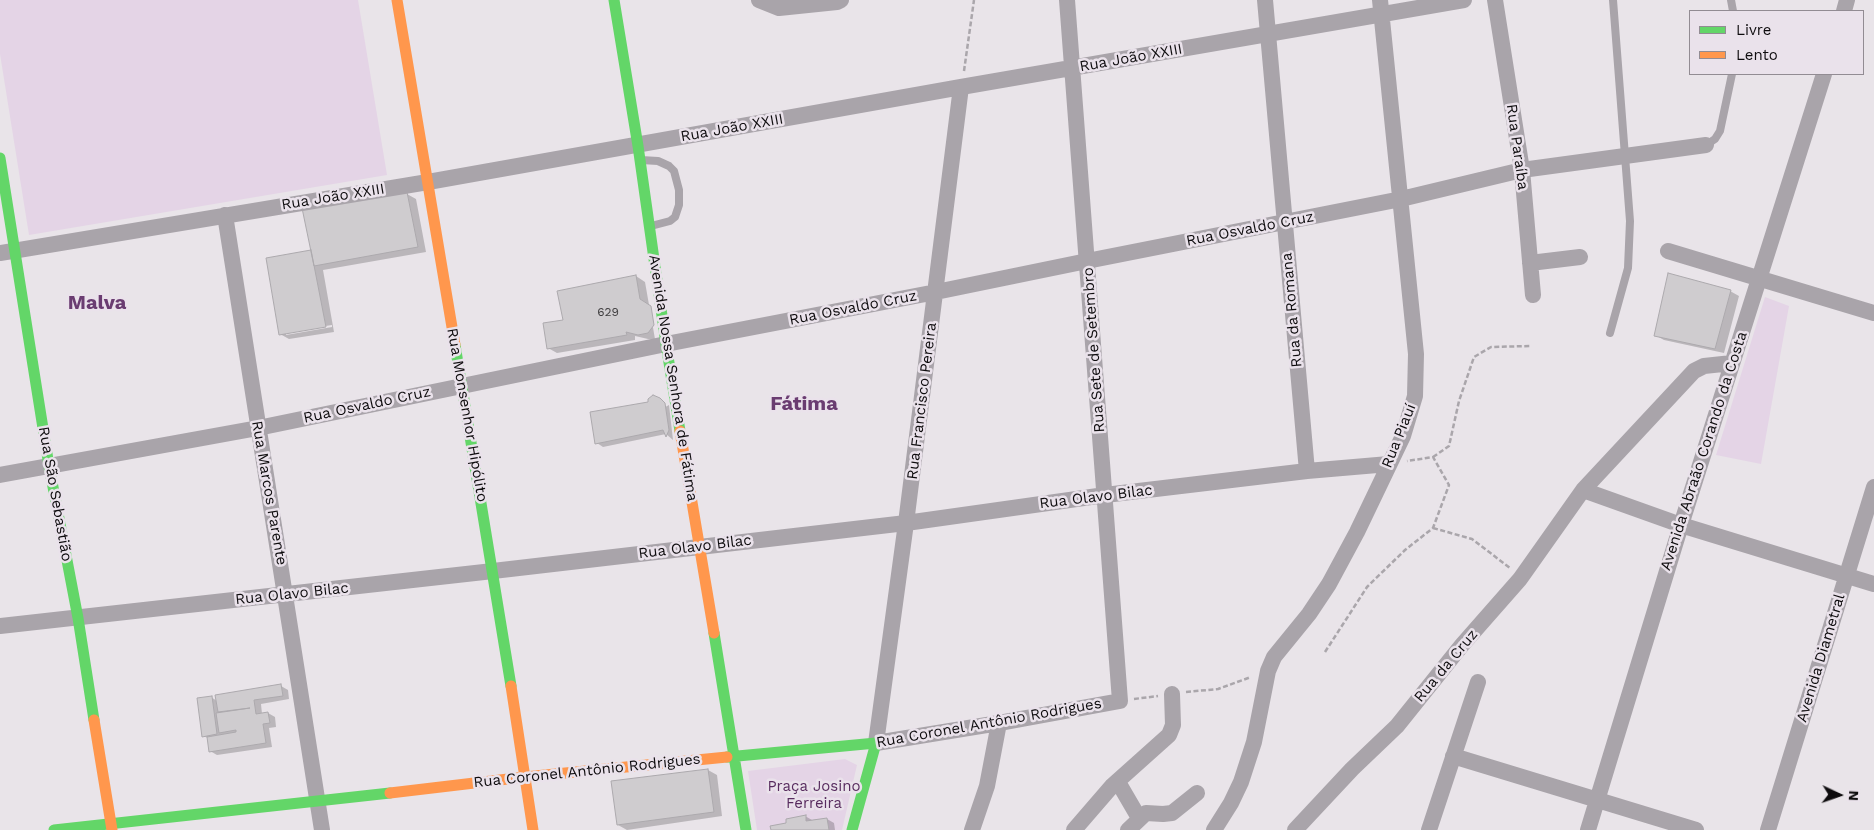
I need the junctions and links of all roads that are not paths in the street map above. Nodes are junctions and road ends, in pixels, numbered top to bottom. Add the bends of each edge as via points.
1 (397, 0) edge
2 (614, 0) edge
3 (759, 0) edge
4 (1067, 0) edge
5 (1265, 0) edge
6 (1464, 0) edge
7 (1495, 0) edge
8 (1613, 0) edge
9 (839, 1) edge
10 (1381, 7) edge
11 (1267, 34) junction
12 (1072, 68) junction
13 (1732, 75) edge
14 (1824, 75) edge
15 (961, 87) junction
16 (1706, 144) joint
17 (638, 153) junction
18 (1624, 157) junction
19 (0, 158) edge
20 (1522, 170) junction
21 (428, 182) junction
22 (1401, 199) junction
23 (225, 214) junction
24 (1284, 222) junction
25 (649, 226) junction
26 (8, 251) edge
27 (1668, 251) dead end
28 (1580, 257) dead end
29 (1087, 261) junction
30 (1530, 263) junction
31 (1759, 278) junction
32 (936, 292) junction
33 (1533, 295) dead end
34 (1874, 313) edge
35 (1610, 333) dead end
36 (666, 344) junction
37 (1732, 363) junction
38 (462, 385) junction
39 (258, 428) junction
40 (1388, 464) junction
41 (50, 466) junction
42 (1307, 471) junction
43 (0, 475) edge
44 (1874, 487) edge
45 (1583, 490) junction
46 (1105, 495) junction
47 (906, 523) junction
48 (1681, 525) junction
49 (700, 546) junction
50 (493, 571) junction
51 (1846, 576) junction
52 (1874, 584) edge
53 (286, 595) junction
54 (78, 618) junction
55 (0, 626) edge
56 (1478, 682) dead end
57 (1172, 694) road end
58 (1120, 700) joint
59 (999, 723) junction
60 (876, 743) junction
61 (734, 755) junction
62 (1453, 756) junction
63 (525, 777) junction
64 (1118, 782) junction
65 (1197, 793) dead end
66 (1597, 800) junction
67 (318, 802) junction
68 (1134, 824) edge
69 (112, 827) edge
70 (54, 830) edge
71 (322, 830) edge
72 (534, 830) edge
73 (746, 830) edge
74 (852, 830) edge
75 (972, 830) edge
76 (1074, 830) edge
77 (1214, 830) edge
78 (1295, 830) edge
79 (1429, 830) edge
80 (1588, 830) edge
81 (1696, 830) edge
82 (1768, 830) edge

1 - 21 street, Rua Monsenhor Hipólito
2 - 17 street, Avenida Nossa Senhora de Fátima
3 - 9 street via 779,8
4 - 12 street, Rua Sete de Setembro
5 - 11 street, Rua da Romana
6 - 10 street, Rua João XXIII
7 - 20 street, Rua Paraíba
8 - 18 lane
10 - 11 street, Rua João XXIII
10 - 22 street, Rua Piauí
11 - 12 street, Rua João XXIII
11 - 24 street, Rua da Romana
12 - 15 street, Rua João XXIII
12 - 29 street, Rua Sete de Setembro
13 - 16 lane via 1720,131
14 - 31 street, Avenida Abraão Corando da Costa
15 - 17 street, Rua João XXIII
15 - 32 street, Rua Francisco Pereira
16 - 18 street, Rua Osvaldo Cruz
17 - 21 street, Rua João XXIII
17 - 25 street, Avenida Nossa Senhora de Fátima
17 - 25 lane via 669,166 674,171 679,190 679,205 674,217
18 - 20 street, Rua Osvaldo Cruz
18 - 35 lane via 1630,220 1628,268
19 - 26 street, Rua São Sebastião
20 - 22 street, Rua Osvaldo Cruz
20 - 30 street, Rua Paraíba
21 - 23 street, Rua João XXIII
21 - 38 street, Rua Monsenhor Hipólito
22 - 24 street, Rua Osvaldo Cruz
22 - 40 street, Rua Piauí via 1416,374 1415,396 1403,436
23 - 26 street, Rua João XXIII
23 - 39 street, Rua Marcos Parente
24 - 29 street, Rua Osvaldo Cruz
24 - 42 street, Rua da Romana
25 - 36 street, Avenida Nossa Senhora de Fátima
26 - 41 street, Rua São Sebastião
27 - 31 street
28 - 30 street
29 - 32 street, Rua Osvaldo Cruz
29 - 46 street, Rua Sete de Setembro
30 - 33 street, Rua Paraíba
31 - 34 street
31 - 37 street, Avenida Abraão Corando da Costa
32 - 36 street, Rua Osvaldo Cruz
32 - 47 street, Rua Francisco Pereira
36 - 38 street, Rua Osvaldo Cruz
36 - 49 street, Avenida Nossa Senhora de Fátima
37 - 45 street, Rua da Cruz via 1704,366 1694,371
37 - 48 street, Avenida Abraão Corando da Costa
38 - 39 street, Rua Osvaldo Cruz
38 - 50 street, Rua Monsenhor Hipólito
39 - 41 street, Rua Osvaldo Cruz
39 - 53 street, Rua Marcos Parente
40 - 42 street, Rua Olavo Bilac
40 - 77 street, Rua Piauí via 1329,584 1274,657 1243,774 1231,803
41 - 43 street, Rua Osvaldo Cruz
41 - 54 street, Rua São Sebastião
42 - 46 street, Rua Olavo Bilac
44 - 51 street, Avenida Diametral
45 - 48 street
45 - 78 street, Rua da Cruz via 1520,579 1396,726
46 - 47 street, Rua Olavo Bilac
46 - 58 street, Rua Sete de Setembro
47 - 49 street, Rua Olavo Bilac
47 - 60 street, Rua Francisco Pereira
48 - 51 street
48 - 66 street, Avenida Abraão Corando da Costa
49 - 50 street, Rua Olavo Bilac
49 - 61 street, Avenida Nossa Senhora de Fátima
50 - 53 street, Rua Olavo Bilac
50 - 63 street, Rua Monsenhor Hipólito
51 - 52 street
51 - 82 street, Avenida Diametral
53 - 54 street, Rua Olavo Bilac
53 - 67 street, Rua Marcos Parente
54 - 55 street, Rua Olavo Bilac
54 - 69 street, Rua São Sebastião
56 - 62 street
57 - 64 street via 1173,725 1169,735
58 - 59 street, Rua Coronel Antônio Rodrigues
59 - 60 street, Rua Coronel Antônio Rodrigues
59 - 75 street via 987,786
60 - 61 street, Rua Coronel Antônio Rodrigues
60 - 74 street
61 - 63 street, Rua Coronel Antônio Rodrigues
61 - 73 street
62 - 66 street
62 - 79 street
63 - 67 street, Rua Coronel Antônio Rodrigues
63 - 72 street, Rua Monsenhor Hipólito
64 - 68 street
64 - 76 street
65 - 68 street via 1172,813 1146,813
66 - 80 street, Avenida Abraão Corando da Costa
66 - 81 street
67 - 69 street, Rua Coronel Antônio Rodrigues
67 - 71 street, Rua Marcos Parente
69 - 70 street, Rua Coronel Antônio Rodrigues

